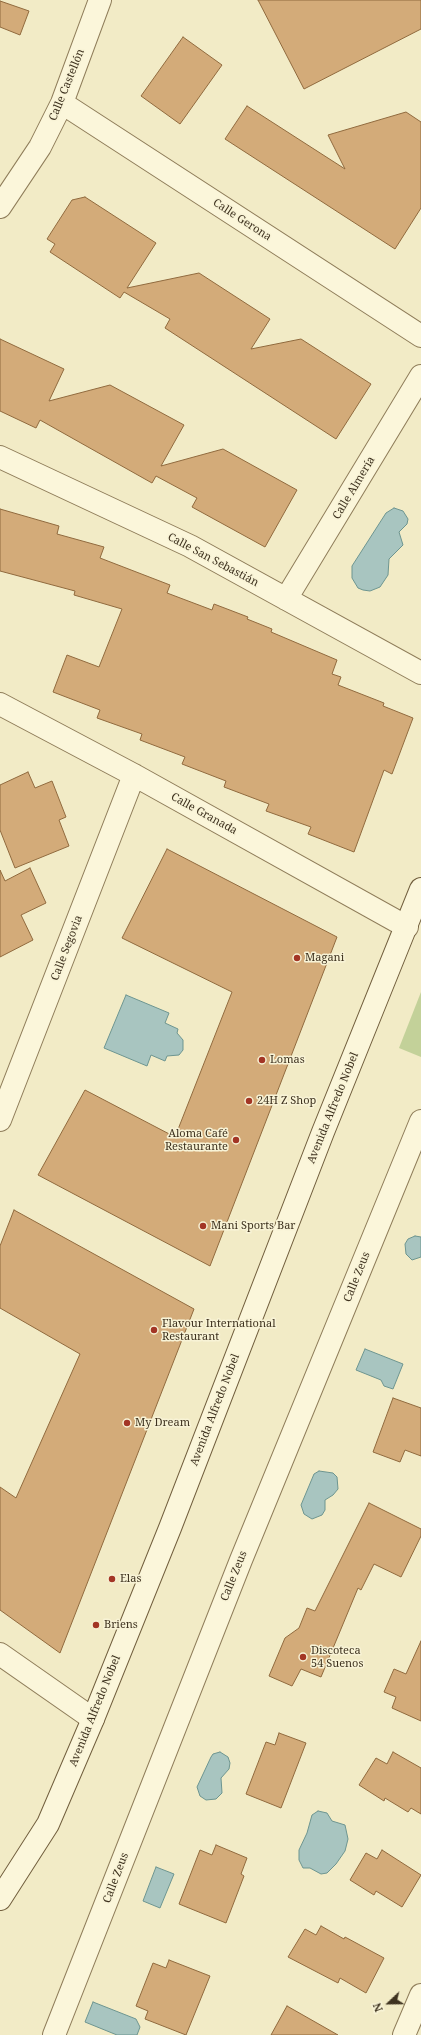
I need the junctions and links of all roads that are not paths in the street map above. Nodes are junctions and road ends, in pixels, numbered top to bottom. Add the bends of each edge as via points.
1 (100, 0) edge
2 (62, 103) junction
3 (0, 207) edge
4 (421, 336) edge
5 (421, 376) edge
6 (0, 457) edge
7 (286, 599) junction
8 (421, 673) edge
9 (0, 704) edge
10 (134, 775) junction
11 (421, 889) edge
12 (413, 919) edge
13 (0, 1120) edge
14 (421, 1121) edge
15 (0, 1654) edge
16 (92, 1719) junction
17 (0, 1899) edge
18 (421, 1995) edge
19 (54, 2035) edge
20 (404, 2035) edge

1 - 2 street, Calle Castellón
2 - 3 street, Calle Castellón via 40,147
2 - 4 street, Calle Gerona
5 - 7 street, Calle Almería
6 - 7 street, Calle San Sebastián via 190,546
7 - 8 street, Calle San Sebastián
9 - 10 street, Calle Granada
10 - 12 street, Calle Granada
10 - 13 street, Calle Segovia
11 - 12 street, Avenida Alfredo Nobel
12 - 16 street, Avenida Alfredo Nobel via 323,1132 170,1528
14 - 19 street, Calle Zeus via 241,1560
15 - 16 street
16 - 17 street, Avenida Alfredo Nobel via 48,1824
18 - 20 street

